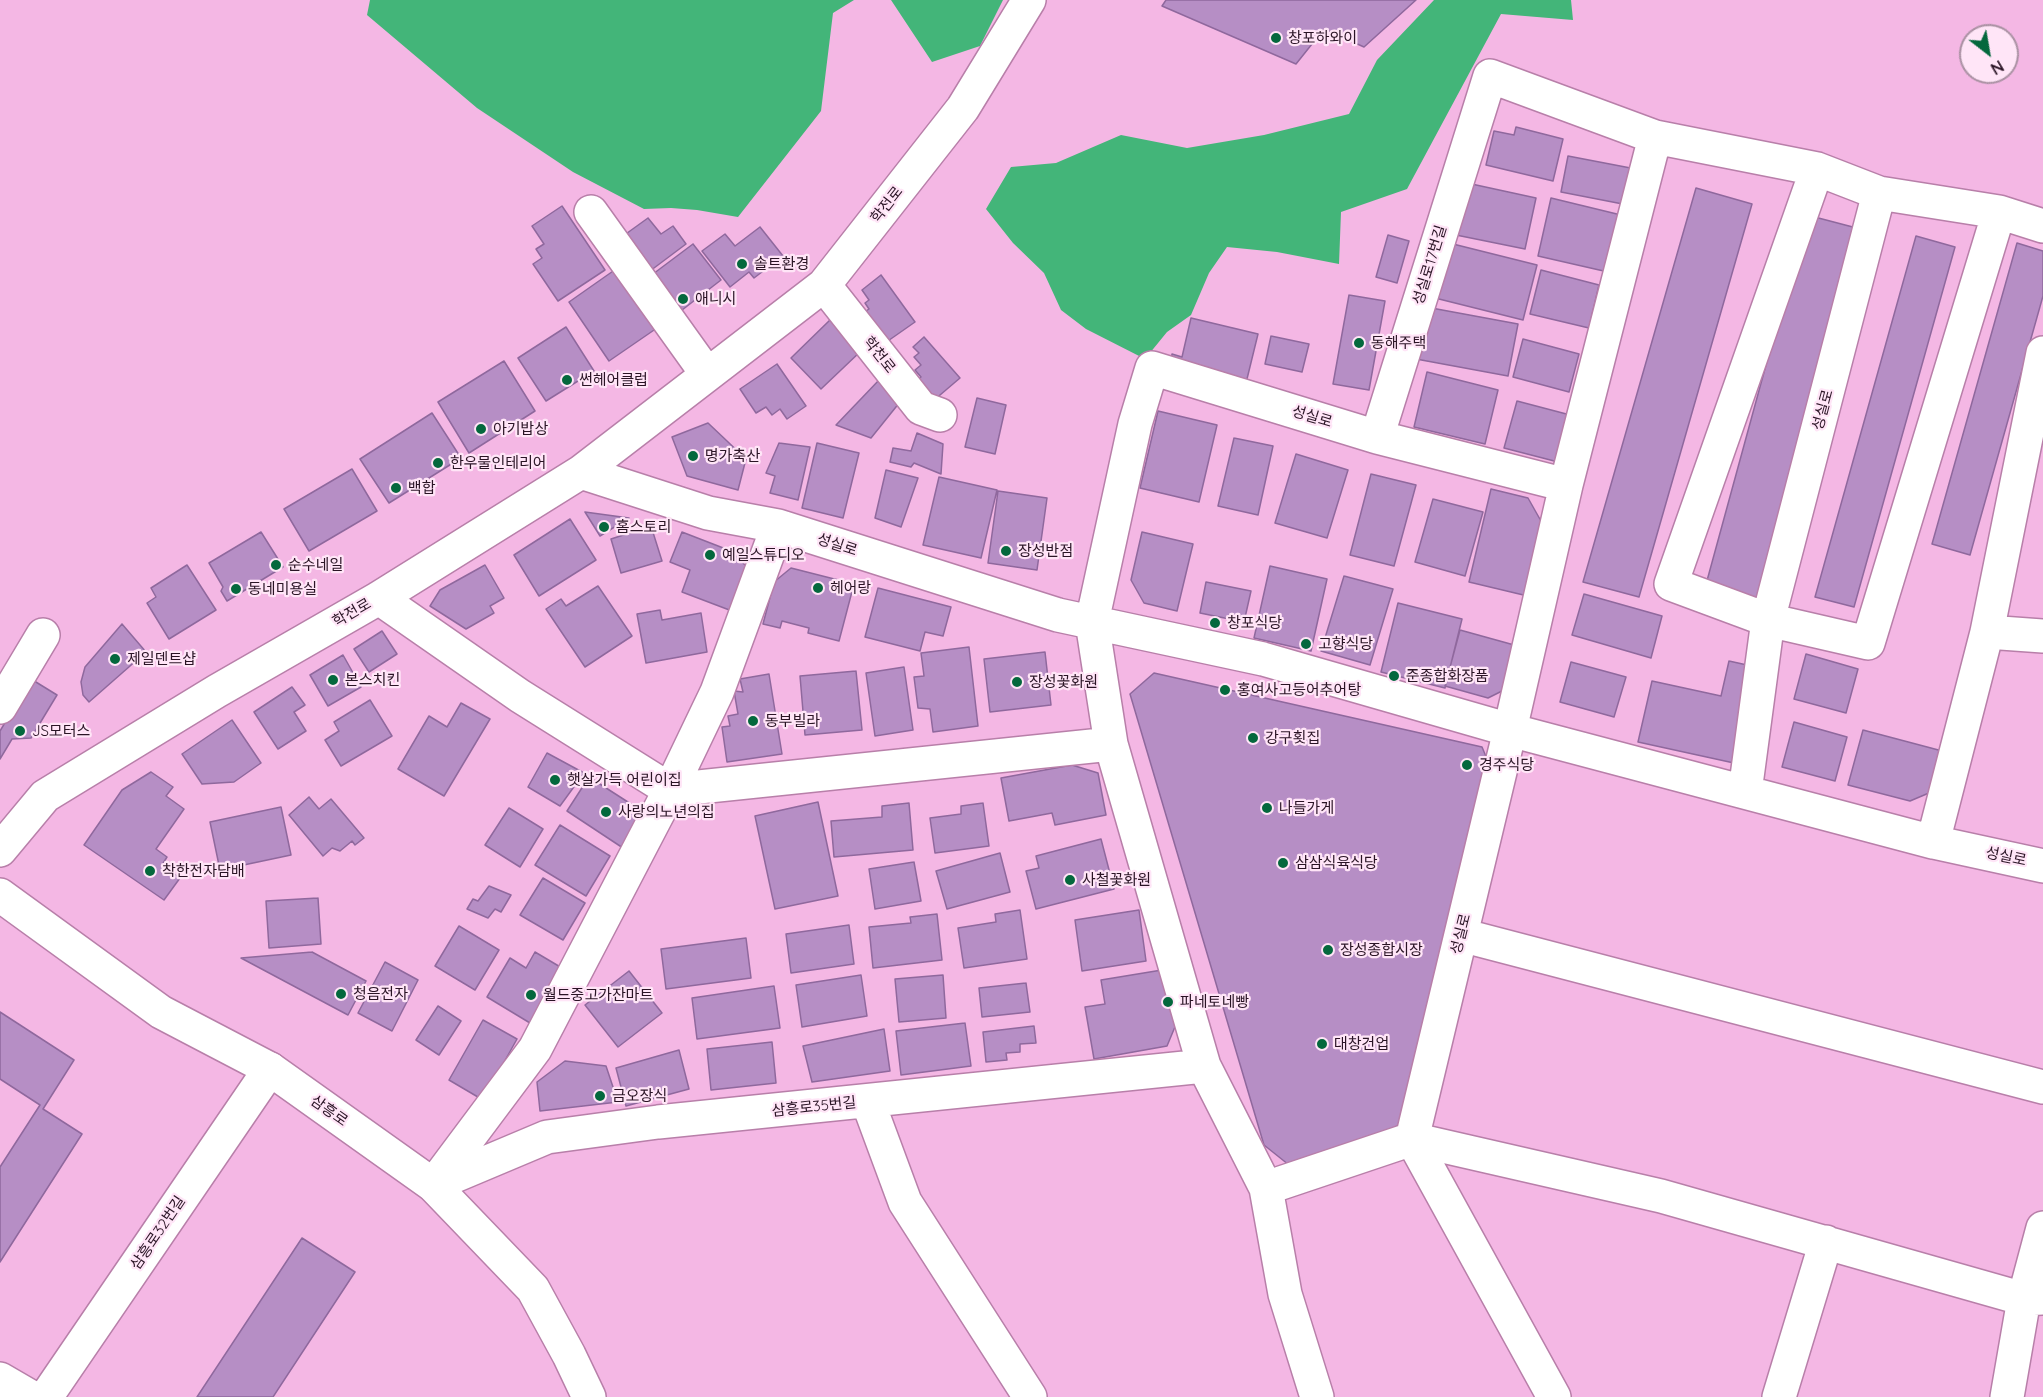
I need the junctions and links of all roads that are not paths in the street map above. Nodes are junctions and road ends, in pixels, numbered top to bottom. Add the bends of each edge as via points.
1 (1029, 0) edge
2 (1655, 138) junction
3 (1817, 169) junction
4 (1879, 194) junction
5 (591, 212) dead end
6 (1999, 212) junction
7 (2043, 226) edge
8 (824, 285) junction
9 (2043, 353) edge
10 (706, 374) junction
11 (940, 415) dead end
12 (1377, 437) junction
13 (581, 472) junction
14 (1566, 485) junction
15 (778, 526) junction
16 (379, 598) junction
17 (1768, 620) junction
18 (1092, 622) junction
19 (1987, 632) junction
20 (44, 635) dead end
21 (2043, 636) edge
22 (0, 707) edge
23 (1510, 730) junction
24 (1111, 744) junction
25 (670, 790) junction
26 (1745, 792) junction
27 (1933, 842) junction
28 (0, 850) edge
29 (2043, 866) edge
30 (0, 895) edge
31 (1461, 935) junction
32 (1204, 1066) junction
33 (270, 1069) junction
34 (2043, 1087) edge
35 (868, 1102) junction
36 (1412, 1139) junction
37 (433, 1185) junction
38 (1266, 1188) junction
39 (2043, 1228) edge
40 (1826, 1242) junction
41 (2034, 1298) edge
42 (0, 1379) edge
43 (31, 1397) edge
44 (46, 1397) edge
45 (589, 1397) edge
46 (1030, 1397) edge
47 (1317, 1397) edge
48 (1554, 1397) edge
49 (1779, 1397) edge
50 (2007, 1397) edge

1 - 8 street, 학전로 via 963,108
2 - 3 street, 성실로17번길
2 - 12 street, 성실로17번길 via 1490,76
2 - 14 street
3 - 4 street, 성실로17번길
3 - 17 street via 1671,584
4 - 6 street
4 - 17 street, 성실로
5 - 10 street
6 - 7 street
6 - 17 street via 1868,643
8 - 10 street, 학전로
8 - 11 street, 학천로 via 921,408
9 - 19 street
10 - 13 street, 학전로
12 - 14 street
12 - 18 street, 성실로 via 1152,368 1135,424
13 - 15 street, 성실로 via 708,513
13 - 16 street, 학전로
14 - 23 street
15 - 18 street, 성실로 via 1058,615
15 - 25 street via 717,692
16 - 25 street via 520,696
16 - 28 street, 학전로 via 45,796
17 - 26 street, 성실로
18 - 23 street, 성실로 via 1263,659
18 - 24 street
19 - 21 street
19 - 27 street
20 - 22 street
23 - 26 street, 성실로
23 - 31 street, 성실로
24 - 25 street
24 - 32 street
25 - 37 street via 536,1049
26 - 27 street, 성실로
27 - 29 street, 성실로
30 - 33 street, 삼흥로 via 161,1012
31 - 34 street
31 - 36 street, 성실로
32 - 35 street, 삼흥로35번길
32 - 38 street
33 - 37 street, 삼흥로
33 - 44 street, 삼흥로32번길
35 - 37 street, 삼흥로35번길 via 547,1137
35 - 46 street via 905,1202
36 - 38 street
36 - 40 street via 1661,1196
36 - 48 street
37 - 45 street, 삼흥로 via 534,1289
38 - 47 street via 1285,1294
39 - 41 street
40 - 41 street
40 - 49 street
41 - 50 street
42 - 43 street

